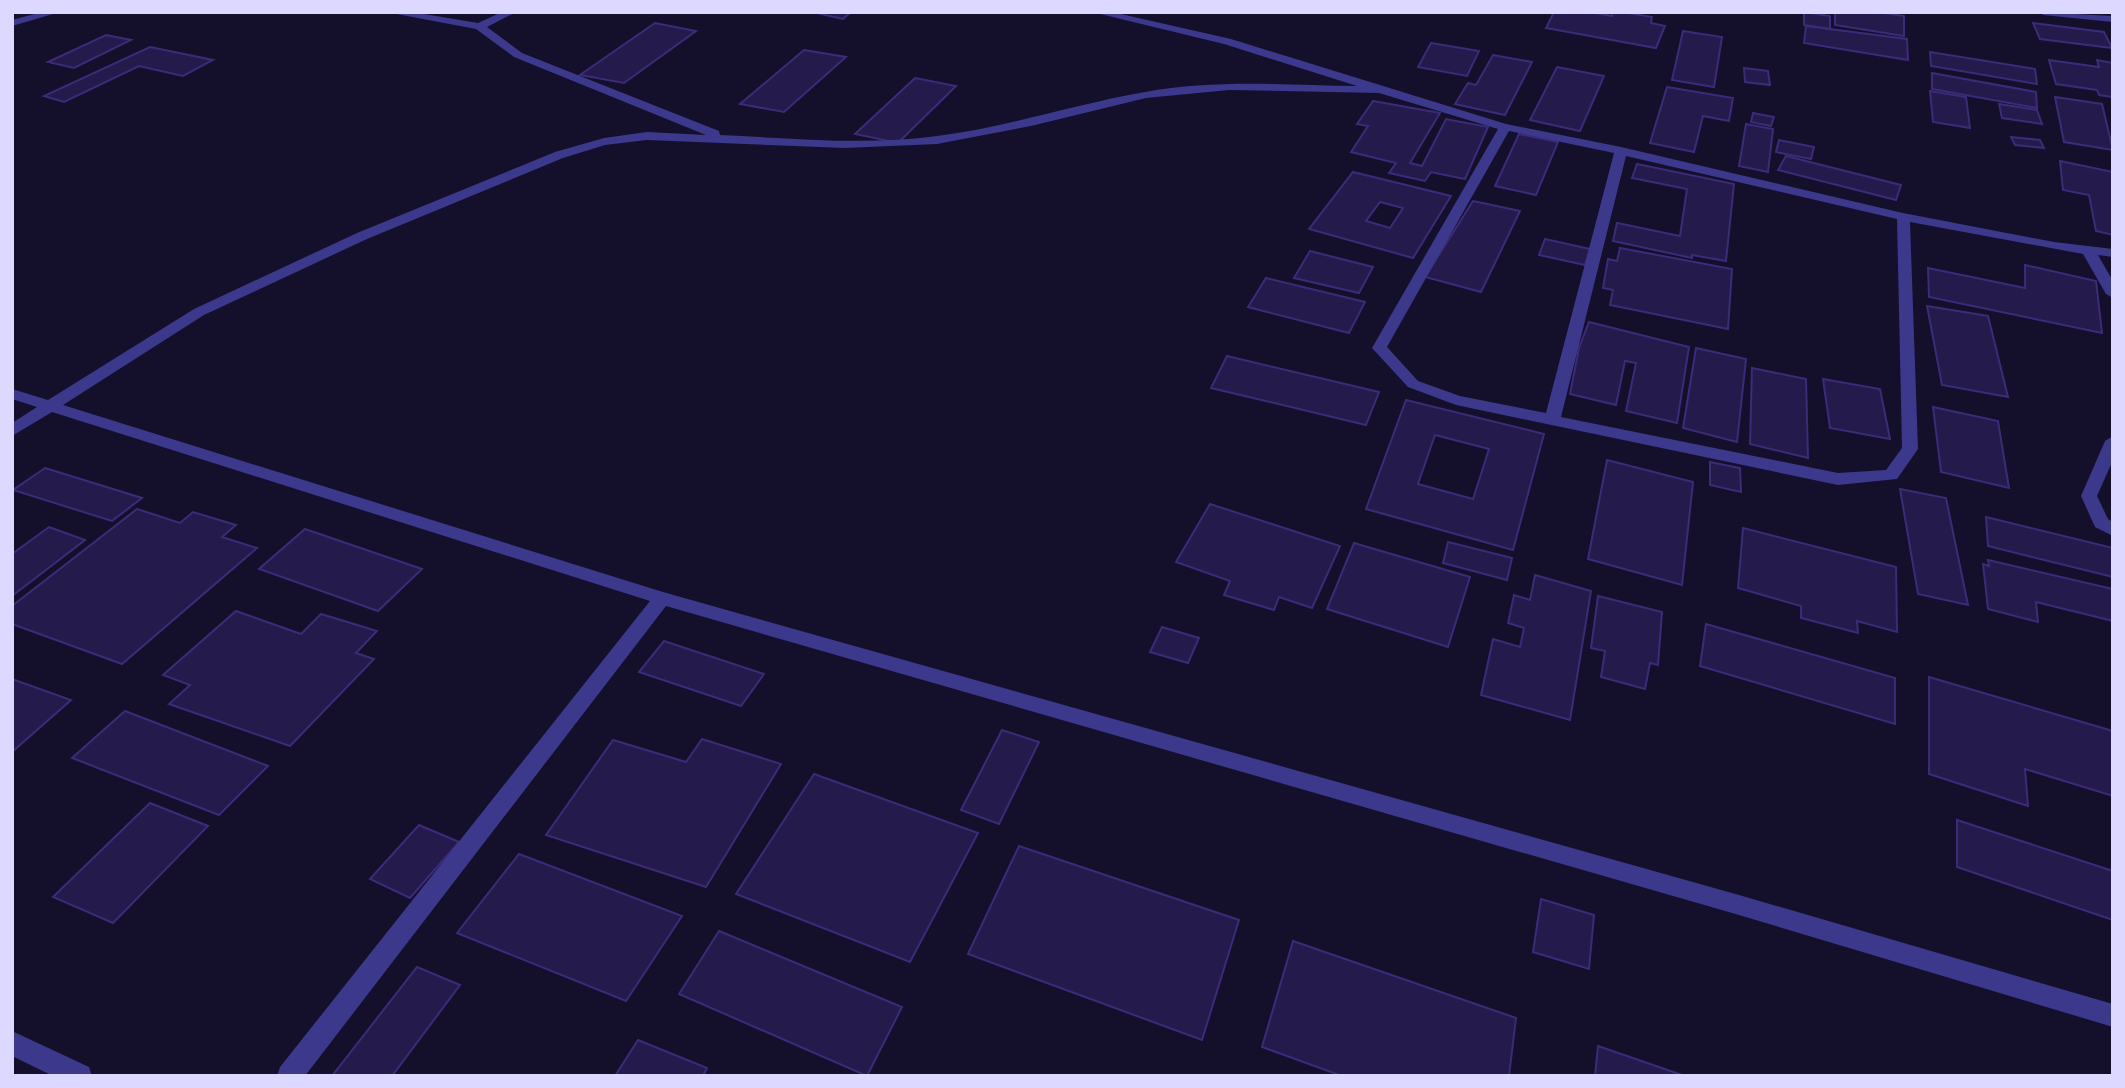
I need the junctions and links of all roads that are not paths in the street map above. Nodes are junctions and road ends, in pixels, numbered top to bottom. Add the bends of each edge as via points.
1 (55, 12) edge
2 (391, 12) edge
3 (511, 12) edge
4 (1097, 12) edge
5 (2043, 12) edge
6 (2113, 19) edge
7 (12, 23) edge
8 (479, 26) junction
9 (1380, 90) junction
10 (1505, 127) junction
11 (728, 140) junction
12 (1621, 151) junction
13 (1903, 217) junction
14 (2088, 250) junction
15 (2113, 253) edge
16 (2113, 294) edge
17 (12, 394) edge
18 (51, 405) junction
19 (1552, 419) junction
20 (12, 431) edge
21 (2113, 440) edge
22 (2113, 530) edge
23 (662, 598) junction
24 (2113, 1016) edge
25 (12, 1043) edge
26 (80, 1076) edge
27 (289, 1076) edge

1 - 7 street
2 - 8 street
3 - 8 street
4 - 9 street via 1227,41
5 - 6 street
8 - 11 street via 518,55
9 - 10 street
9 - 11 street via 1230,87 1146,96 991,130 898,143
10 - 12 street
10 - 19 street via 1379,348 1413,384 1457,400
11 - 18 street via 647,136 559,155 362,236 199,312
12 - 13 street
12 - 19 street
13 - 14 street
13 - 19 street via 1910,449 1891,475 1838,479
14 - 15 street
14 - 16 street
17 - 18 street
18 - 20 street
18 - 23 street
21 - 22 street via 2089,496 2101,523
23 - 24 street
23 - 27 street
25 - 26 street

